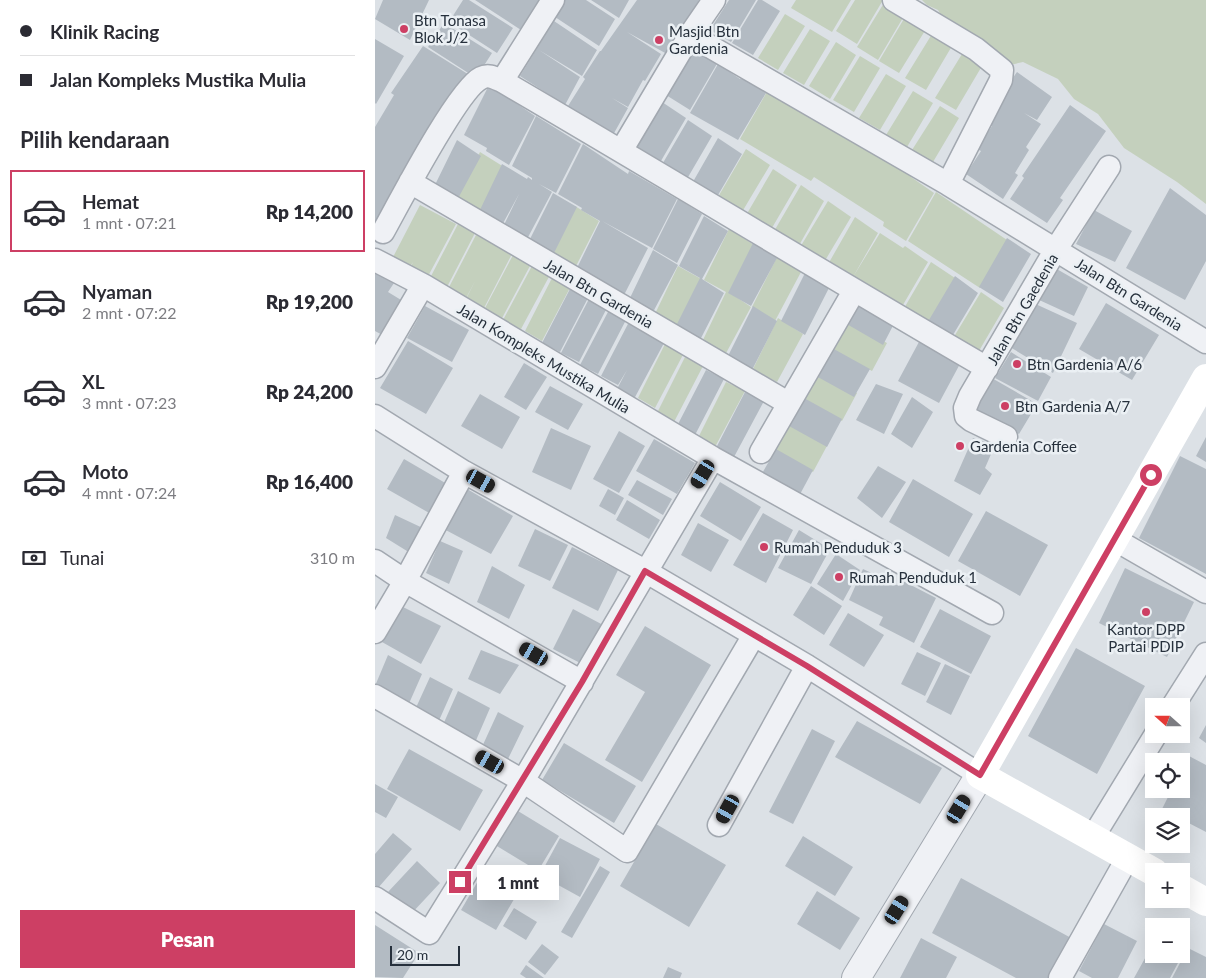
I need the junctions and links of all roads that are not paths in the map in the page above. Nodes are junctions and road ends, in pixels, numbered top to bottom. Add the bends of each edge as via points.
1 (553, 0) edge
2 (714, 0) edge
3 (894, 0) edge
4 (690, 35) junction
5 (496, 79) junction
6 (621, 151) junction
7 (1109, 166) dead end
8 (411, 182) junction
9 (948, 184) junction
10 (383, 232) dead end
11 (1056, 249) junction
12 (375, 260) edge
13 (423, 286) junction
14 (854, 291) junction
15 (1206, 342) edge
16 (375, 367) edge
17 (987, 368) junction
18 (1206, 378) edge
19 (788, 403) junction
20 (375, 416) edge
21 (1006, 437) dead end
22 (761, 452) dead end
23 (713, 458) junction
24 (464, 472) junction
25 (1114, 539) junction
26 (375, 561) edge
27 (645, 571) junction
28 (405, 581) junction
29 (1206, 592) edge
30 (992, 613) dead end
31 (375, 632) edge
32 (754, 635) junction
33 (1204, 660) edge
34 (807, 666) junction
35 (582, 682) junction
36 (375, 696) edge
37 (1178, 698) edge
38 (1150, 743) edge
39 (980, 775) junction
40 (523, 781) junction
41 (719, 825) dead end
42 (1093, 837) junction
43 (1128, 857) junction
44 (1145, 867) edge
45 (1190, 893) edge
46 (375, 898) edge
47 (1206, 902) edge
48 (856, 978) edge
49 (1060, 978) edge

1 - 5 street
2 - 4 street
3 - 9 street via 976,49 1002,70 1001,80
4 - 6 street
4 - 9 street, Jalan Btn Gardenia
5 - 6 street
5 - 8 street via 481,78 475,82 450,114
6 - 14 street
7 - 11 street, Jalan Btn Gaedenia
8 - 10 street
8 - 19 street, Jalan Btn Gardenia
9 - 11 street, Jalan Btn Gardenia
11 - 15 street, Jalan Btn Gardenia
11 - 17 street, Jalan Btn Gaedenia
12 - 13 street, Jalan Kompleks Mustika Mulia
13 - 16 street
13 - 23 street, Jalan Kompleks Mustika Mulia
14 - 17 street
14 - 19 street
17 - 21 street, Jalan Btn Gaedenia via 965,408 966,416
18 - 25 main road
19 - 22 street
20 - 24 street
23 - 27 street
23 - 30 street, Jalan Kompleks Mustika Mulia
24 - 27 street
24 - 28 street
25 - 29 street
25 - 39 main road
26 - 28 street
27 - 32 street
27 - 35 street
28 - 31 street
28 - 35 street
32 - 34 street
32 - 40 street via 627,850
33 - 37 street
34 - 39 street
34 - 41 street
35 - 40 street
36 - 40 street
38 - 42 street
39 - 42 main road
39 - 48 street
40 - 46 street via 429,933
42 - 43 main road
43 - 44 main road
43 - 49 street
45 - 47 main road

